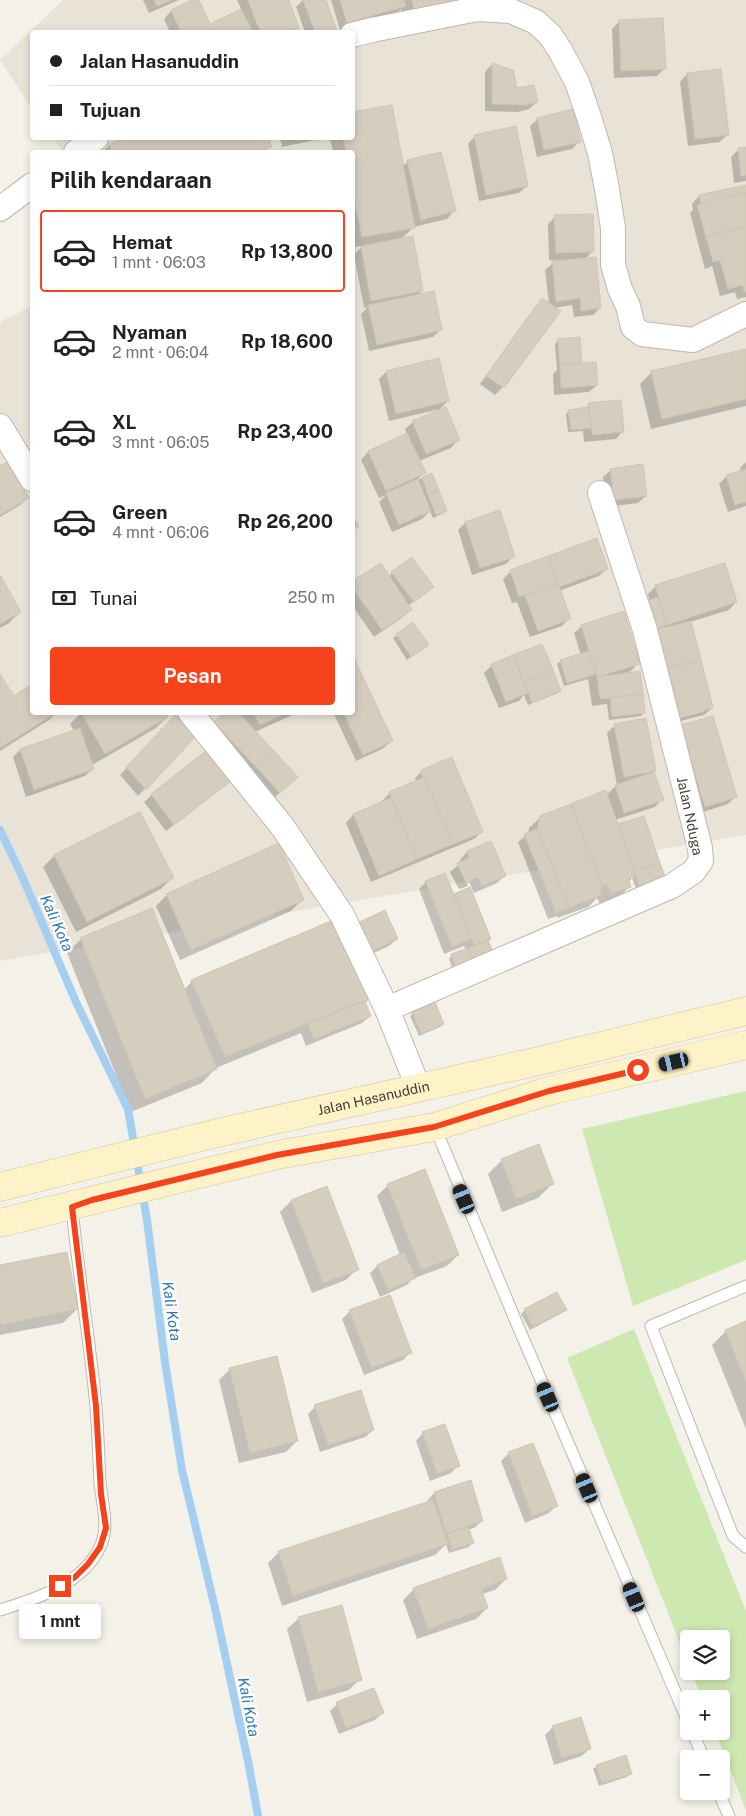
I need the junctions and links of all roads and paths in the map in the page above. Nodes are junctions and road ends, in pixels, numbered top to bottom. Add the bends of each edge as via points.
1 (355, 34) edge
2 (92, 140) edge
3 (79, 150) edge
4 (30, 186) edge
5 (0, 209) edge
6 (746, 314) edge
7 (0, 426) edge
8 (30, 476) edge
9 (600, 493) dead end
10 (192, 715) edge
11 (387, 1009) junction
12 (746, 1011) edge
13 (746, 1045) edge
14 (418, 1087) junction
15 (434, 1127) junction
16 (0, 1187) edge
17 (82, 1204) junction
18 (0, 1223) edge
19 (746, 1286) edge
20 (746, 1547) edge
21 (0, 1610) edge
22 (680, 1703) edge
23 (722, 1800) edge
24 (728, 1816) edge

1 - 6 street via 477,9 511,11 536,22 560,50 590,117 607,189 613,228 613,265 633,327 642,334 693,340
2 - 3 street
4 - 5 street
7 - 8 street
9 - 11 street, Jalan Nduga via 645,630 701,860 693,872 672,886
10 - 11 street via 282,826 342,915
11 - 14 street
12 - 14 street, Jalan Hasanuddin
13 - 15 street via 549,1091
14 - 16 street, Jalan Hasanuddin
15 - 17 street via 277,1155
15 - 22 lane
17 - 18 street
17 - 21 lane via 106,1528 100,1547 75,1577 45,1594
19 - 20 lane via 651,1326 733,1536
23 - 24 lane

